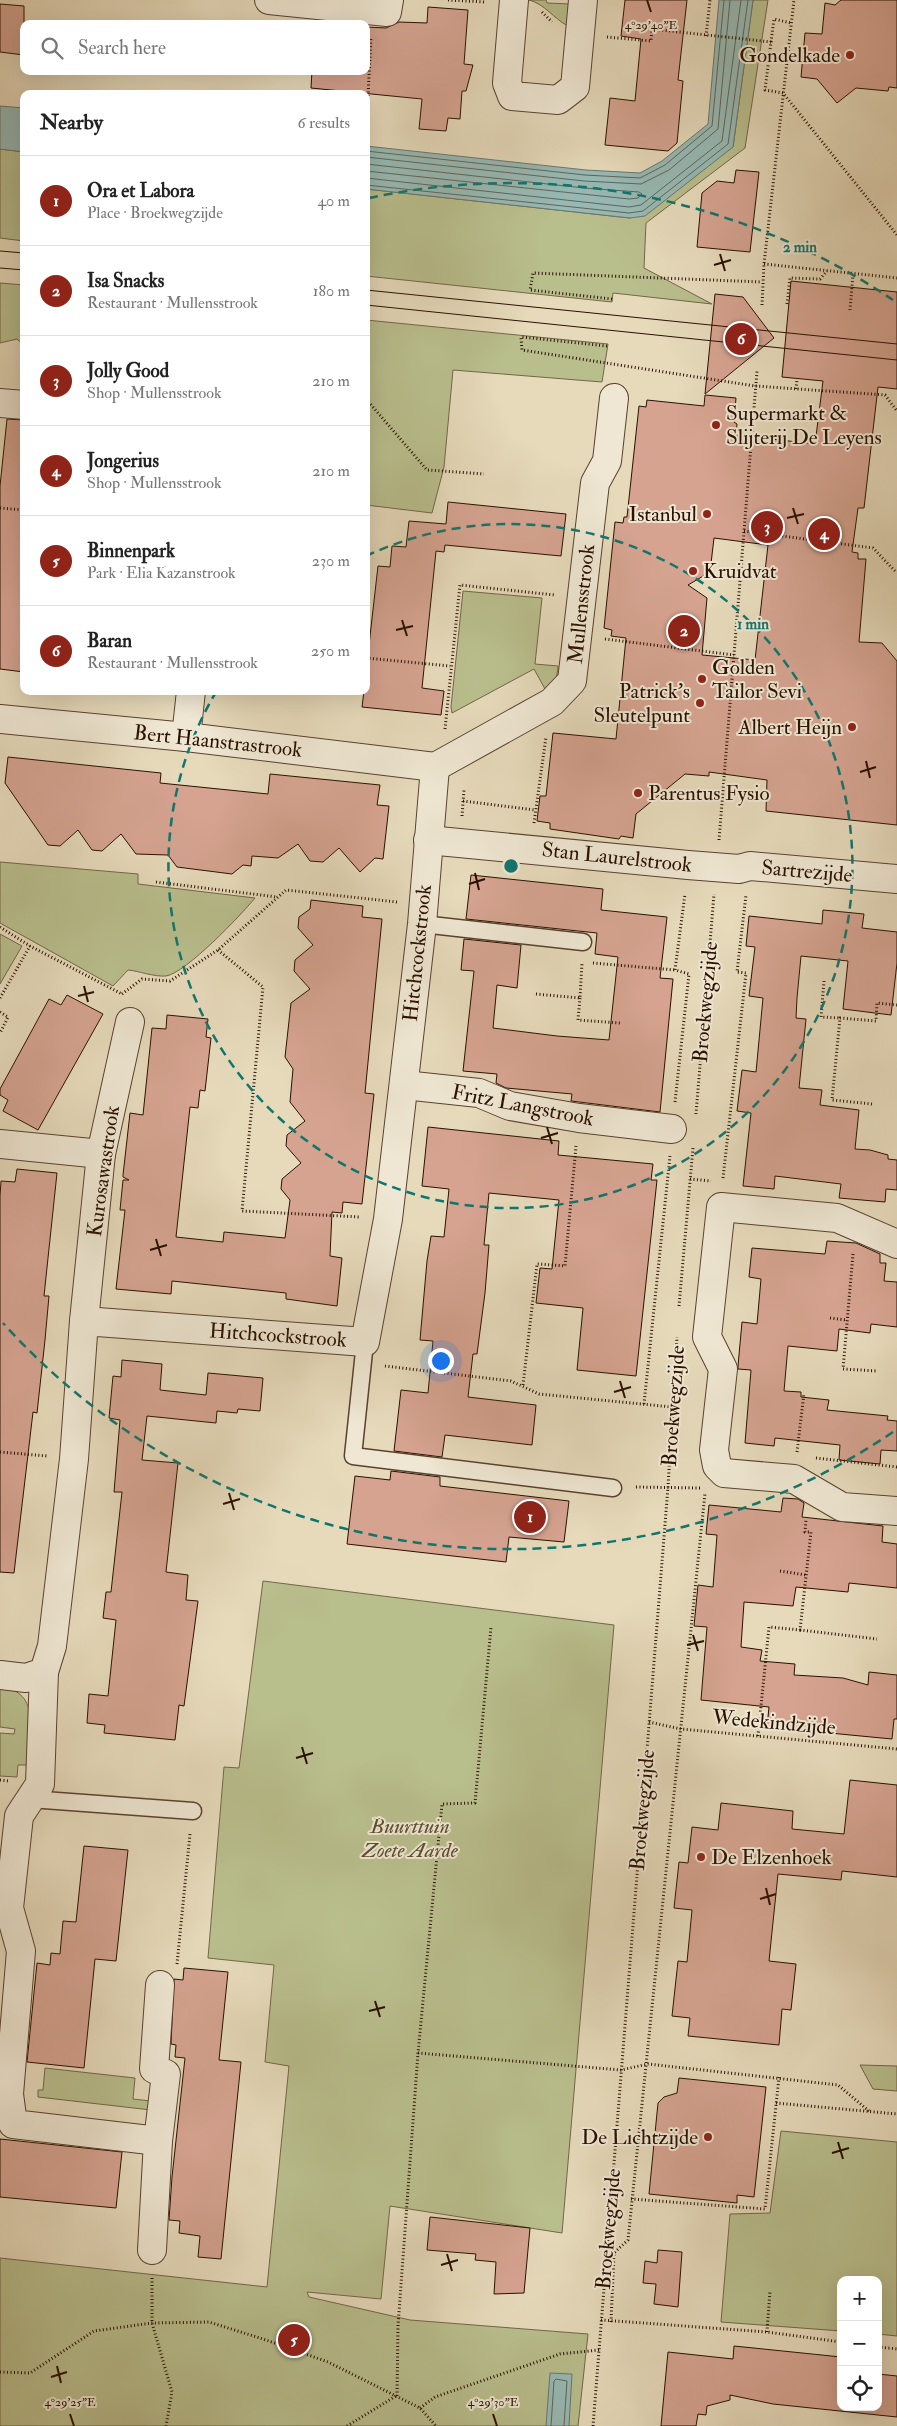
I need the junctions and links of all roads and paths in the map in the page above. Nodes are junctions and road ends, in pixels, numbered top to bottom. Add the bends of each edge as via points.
1 (269, 0) edge
2 (448, 0) edge
3 (583, 0) edge
4 (710, 0) edge
5 (794, 0) edge
6 (514, 2) edge
7 (381, 6) edge
8 (791, 23) junction
9 (581, 34) junction
10 (707, 36) junction
11 (771, 42) junction
12 (369, 90) edge
13 (783, 93) junction
14 (897, 235) edge
15 (764, 264) junction
16 (827, 271) junction
17 (854, 274) junction
18 (897, 278) edge
19 (762, 282) junction
20 (612, 299) dead end
21 (787, 304) dead end
22 (762, 305) dead end
23 (850, 310) dead end
24 (608, 346) dead end
25 (757, 371) dead end
26 (797, 380) dead end
27 (755, 386) junction
28 (796, 388) junction
29 (614, 398) dead end
30 (0, 403) edge
31 (370, 404) edge
32 (20, 405) edge
33 (897, 411) edge
34 (484, 474) dead end
35 (0, 508) edge
36 (20, 510) edge
37 (744, 531) junction
38 (895, 571) dead end
39 (580, 598) junction
40 (577, 635) junction
41 (734, 655) junction
42 (370, 658) edge
43 (450, 666) junction
44 (191, 695) edge
45 (552, 702) junction
46 (0, 719) edge
47 (186, 736) junction
48 (438, 765) junction
49 (432, 799) junction
50 (535, 810) junction
51 (428, 840) junction
52 (532, 848) junction
53 (750, 866) junction
54 (717, 868) junction
55 (897, 879) edge
56 (156, 882) dead end
57 (278, 897) junction
58 (422, 915) junction
59 (0, 927) edge
60 (583, 942) dead end
61 (30, 946) junction
62 (218, 950) junction
63 (675, 970) dead end
64 (824, 982) dead end
65 (122, 994) junction
66 (536, 994) dead end
67 (0, 998) edge
68 (580, 998) junction
69 (897, 1005) edge
70 (0, 1012) edge
71 (840, 1018) junction
72 (130, 1022) joint
73 (620, 1023) dead end
74 (0, 1033) edge
75 (404, 1085) junction
76 (872, 1104) dead end
77 (579, 1118) junction
78 (687, 1130) junction
79 (0, 1144) edge
80 (101, 1154) junction
81 (722, 1194) junction
82 (388, 1219) junction
83 (855, 1227) junction
84 (897, 1244) edge
85 (679, 1308) dead end
86 (830, 1318) dead end
87 (846, 1320) junction
88 (84, 1321) junction
89 (678, 1328) dead end
90 (365, 1342) junction
91 (877, 1371) dead end
92 (522, 1385) junction
93 (804, 1393) dead end
94 (672, 1407) junction
95 (0, 1452) edge
96 (815, 1458) dead end
97 (74, 1459) junction
98 (897, 1467) edge
99 (711, 1477) junction
100 (801, 1483) junction
101 (668, 1487) junction
102 (613, 1488) joint
103 (897, 1511) edge
104 (780, 1571) dead end
105 (806, 1575) junction
106 (491, 1627) dead end
107 (800, 1630) junction
108 (878, 1640) dead end
109 (44, 1672) junction
110 (0, 1675) edge
111 (649, 1722) junction
112 (681, 1728) junction
113 (758, 1736) junction
114 (897, 1749) edge
115 (30, 1799) junction
116 (193, 1811) joint
117 (160, 1984) joint
118 (418, 2053) junction
119 (648, 2064) junction
120 (621, 2070) junction
121 (779, 2076) junction
122 (4, 2093) edge
123 (776, 2103) junction
124 (869, 2112) junction
125 (897, 2114) edge
126 (158, 2141) junction
127 (631, 2199) junction
128 (152, 2250) dead end
129 (152, 2290) dead end
130 (770, 2291) dead end
131 (601, 2320) junction
132 (611, 2322) junction
133 (152, 2323) junction
134 (767, 2332) junction
135 (837, 2341) edge
136 (882, 2347) edge
137 (897, 2349) edge
138 (599, 2350) junction
139 (0, 2372) edge
140 (397, 2396) junction
141 (420, 2408) junction
142 (166, 2426) edge
143 (346, 2426) edge
144 (436, 2426) edge
145 (593, 2426) edge

1 - 7 street
2 - 6 path
3 - 9 street
4 - 10 path
5 - 8 path
6 - 9 path via 541,11 558,30
6 - 9 street via 507,83 512,96 558,100 575,87
7 - 12 path
8 - 11 path via 774,19
8 - 13 path
9 - 10 path via 651,41 652,29
10 - 11 path
11 - 13 path via 765,90
13 - 14 path
13 - 15 path
15 - 16 path
15 - 19 path
16 - 17 path
16 - 21 path via 820,279 790,278
17 - 18 path
17 - 23 path
19 - 20 path via 533,273 530,290
19 - 22 path
24 - 27 path via 521,337 522,350
25 - 27 path, Broekwegzijde
26 - 28 path
27 - 28 path
27 - 37 path, Broekwegzijde
28 - 33 path via 885,395
29 - 39 street, Mullensstrook via 607,461 595,483
30 - 32 street
31 - 34 path via 427,470
35 - 36 path
37 - 38 path via 873,548
37 - 41 path, Broekwegzijde
39 - 40 street, Mullensstrook
39 - 43 path via 460,585
40 - 41 path
40 - 45 street, Mullensstrook via 572,681
41 - 54 path, Broekwegzijde
42 - 43 path
43 - 48 path
44 - 47 street
45 - 48 street, Mullensstrook
45 - 50 path
46 - 47 street, Bert Haanstrastrook
47 - 48 street, Bert Haanstrastrook
48 - 49 street, Hitchcockstrook
49 - 50 path
49 - 51 street, Hitchcockstrook
50 - 52 path
51 - 52 street, Stan Laurelstrook
51 - 58 street, Hitchcockstrook
52 - 54 street, Stan Laurelstrook
53 - 54 street, Sartrezijde
53 - 55 street, Sartrezijde
53 - 81 path via 737,972 746,973
54 - 78 path, Broekwegzijde
56 - 57 path
57 - 58 path via 286,890
57 - 62 path
58 - 60 lane
58 - 75 street, Hitchcockstrook
59 - 61 path
61 - 65 path
61 - 67 path
62 - 65 path via 170,981 142,978
62 - 82 path via 263,987 242,1211
63 - 68 path via 582,962
64 - 71 path via 821,1017
65 - 72 path
66 - 68 path
68 - 73 path via 578,1020
69 - 71 path via 877,1003 876,1021
70 - 74 path via 8,1017
71 - 76 path via 832,1100
72 - 80 street, Kurosawastrook
75 - 77 street, Fritz Langstrook via 479,1093 510,1106
75 - 82 street, Hitchcockstrook
77 - 78 street, Fritz Langstrook
77 - 92 path via 565,1266 537,1264
78 - 85 path, Broekwegzijde
79 - 80 street
80 - 88 street, Kurosawastrook
81 - 83 street via 838,1218
81 - 99 street, Broekwegzijde via 707,1337 723,1369
82 - 90 street, Hitchcockstrook
83 - 84 street
83 - 87 path
86 - 87 path
87 - 91 path via 843,1369
88 - 90 street, Hitchcockstrook
88 - 97 street
89 - 94 path, Broekwegzijde
90 - 92 path via 379,1365
90 - 102 lane via 353,1456
92 - 94 path via 539,1394
93 - 100 path
94 - 101 path, Broekwegzijde
95 - 97 path
96 - 98 path
97 - 109 street via 52,1646
99 - 100 street via 724,1473
99 - 101 path
99 - 112 path, Broekwegzijde
100 - 103 street via 842,1507
100 - 105 path via 805,1532 811,1532
101 - 102 path
101 - 111 path, Broekwegzijde
104 - 105 path
105 - 107 path
106 - 118 path via 475,1803 442,1804
107 - 108 path
107 - 113 path via 769,1626
109 - 110 street via 26,1678
109 - 115 street via 40,1784
111 - 112 path, Wedekindzijde
111 - 120 path, Broekwegzijde
112 - 113 path, Wedekindzijde
112 - 119 path, Broekwegzijde
113 - 114 path, Wedekindzijde
115 - 116 lane
115 - 122 street via 19,1816 9,1908 21,1951
116 - 117 path via 176,1969
117 - 126 street via 154,2069 166,2074
118 - 120 path
118 - 140 path via 400,2292
119 - 120 path
119 - 121 path
119 - 127 path, Broekwegzijde
120 - 131 path, Broekwegzijde
121 - 123 path
121 - 124 path via 838,2085
122 - 126 street via 13,2124
123 - 124 path
123 - 127 path via 765,2209
124 - 125 path
126 - 128 street
127 - 132 path, Broekwegzijde via 628,2240 614,2253
129 - 133 path
130 - 134 path
131 - 132 path
131 - 138 path, Broekwegzijde
132 - 134 path
133 - 139 path via 94,2331 30,2373
133 - 140 path via 209,2322 328,2362
133 - 142 path via 172,2392
134 - 135 path
136 - 137 path
138 - 141 path via 560,2354 540,2360 435,2397
138 - 145 path, Broekwegzijde
140 - 141 path
140 - 143 path
141 - 144 path

